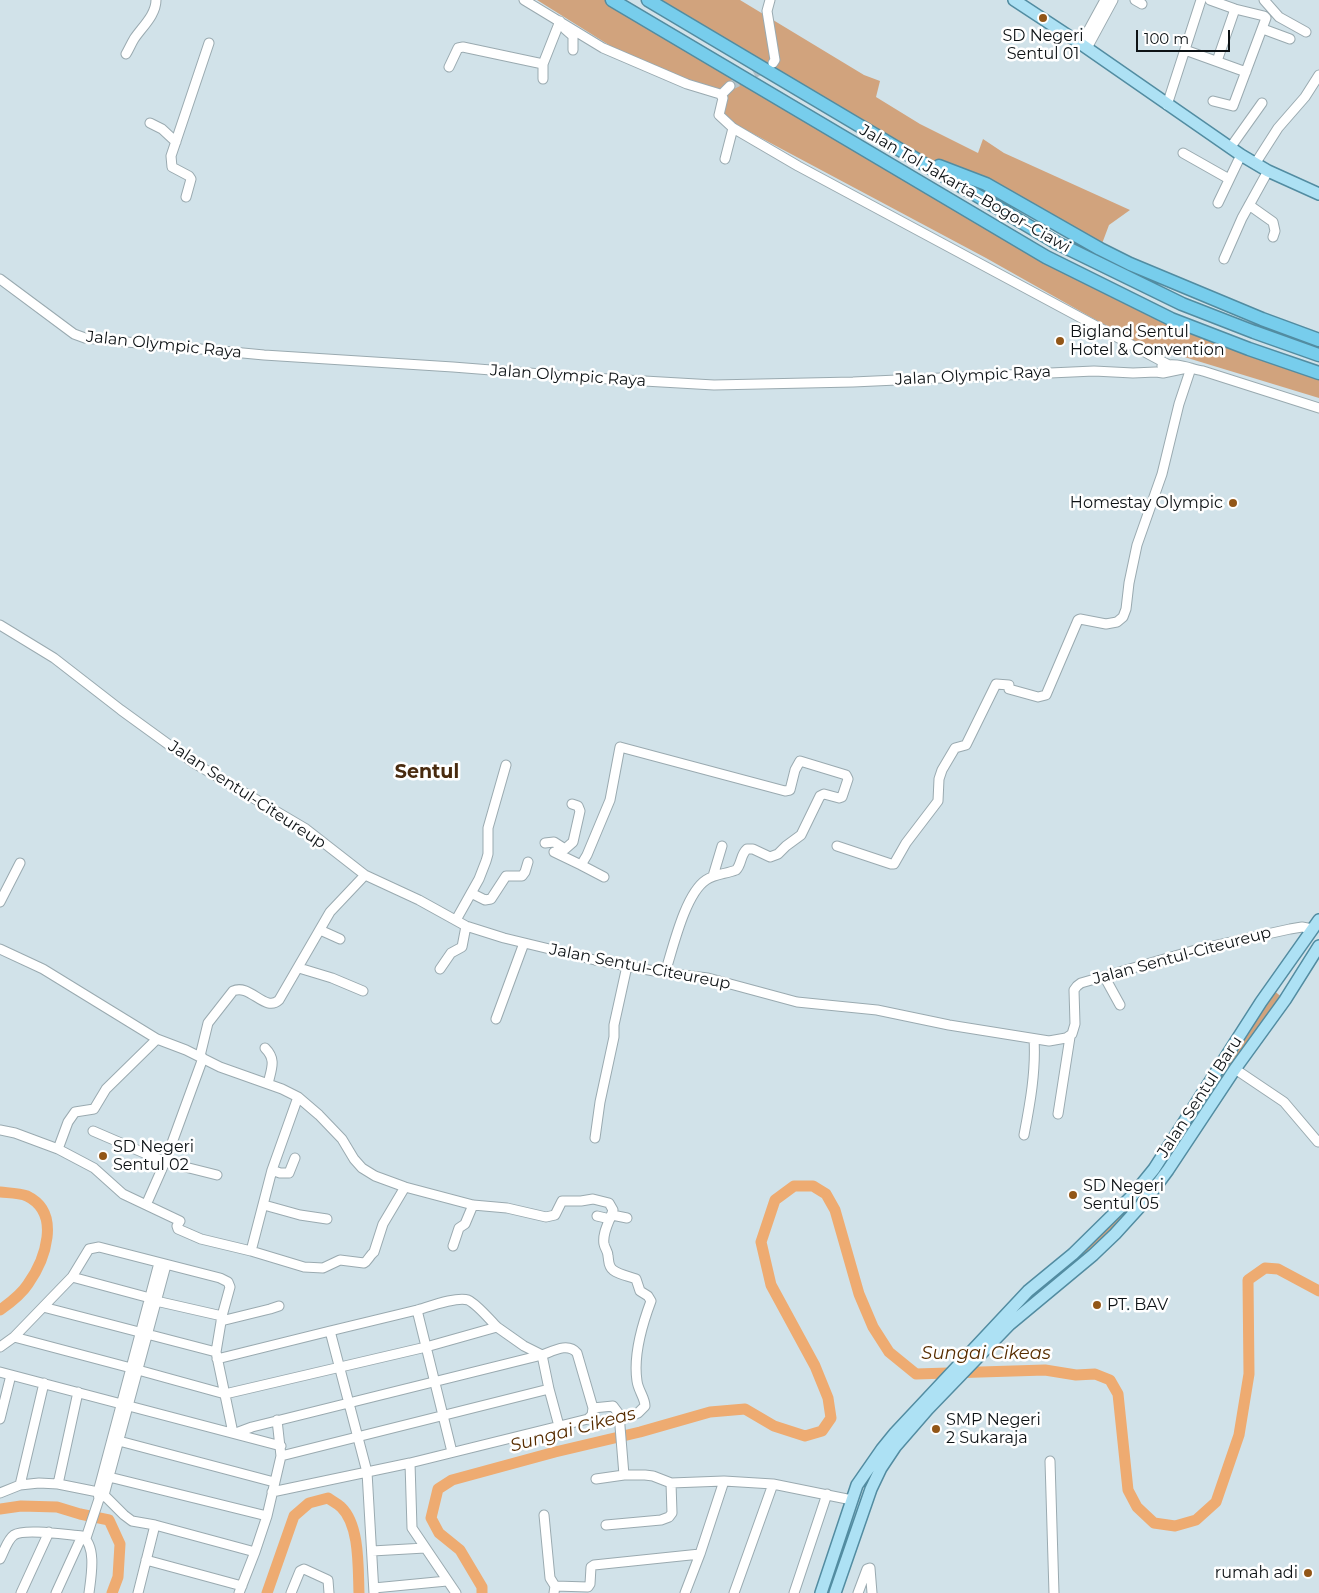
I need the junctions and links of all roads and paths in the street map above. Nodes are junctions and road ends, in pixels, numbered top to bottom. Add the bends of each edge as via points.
1 (156, 0) edge
2 (524, 0) edge
3 (612, 0) edge
4 (648, 0) edge
5 (770, 0) edge
6 (1014, 0) edge
7 (1105, 0) edge
8 (1113, 0) edge
9 (1201, 0) edge
10 (1210, 0) edge
11 (1264, 0) edge
12 (1235, 8) junction
13 (559, 24) junction
14 (1263, 29) junction
15 (1306, 32) dead end
16 (1290, 39) dead end
17 (209, 43) dead end
18 (1084, 46) junction
19 (573, 50) dead end
20 (1185, 50) junction
21 (126, 54) dead end
22 (1217, 61) junction
23 (774, 63) dead end
24 (543, 64) junction
25 (449, 67) dead end
26 (1246, 72) junction
27 (1319, 75) edge
28 (543, 80) dead end
29 (730, 86) tunnel mouth
30 (721, 95) junction
31 (1213, 101) dead end
32 (1262, 103) dead end
33 (1167, 105) junction
34 (150, 123) dead end
35 (733, 128) junction
36 (176, 142) junction
37 (1230, 148) junction
38 (904, 152) junction
39 (1184, 153) dead end
40 (1241, 155) junction
41 (725, 159) dead end
42 (1255, 164) junction
43 (1268, 171) junction
44 (1229, 179) junction
45 (1319, 194) edge
46 (186, 197) dead end
47 (1218, 203) dead end
48 (1249, 205) junction
49 (1273, 237) dead end
50 (1224, 260) dead end
51 (0, 279) edge
52 (1262, 319) junction
53 (1319, 332) edge
54 (1319, 340) edge
55 (1319, 355) edge
56 (1167, 364) junction
57 (1189, 368) junction
58 (1156, 372) junction
59 (1319, 373) edge
60 (1319, 408) edge
61 (0, 625) edge
62 (506, 765) dead end
63 (572, 804) dead end
64 (545, 843) dead end
65 (722, 846) dead end
66 (836, 846) dead end
67 (565, 849) junction
68 (528, 862) dead end
69 (20, 863) dead end
70 (581, 865) junction
71 (365, 875) junction
72 (713, 876) junction
73 (604, 877) dead end
74 (471, 893) junction
75 (1, 900) edge
76 (456, 920) junction
77 (1316, 925) edge
78 (466, 926) junction
79 (320, 930) junction
80 (340, 939) dead end
81 (524, 943) junction
82 (1319, 946) edge
83 (0, 949) edge
84 (626, 966) junction
85 (299, 968) junction
86 (440, 969) dead end
87 (665, 973) junction
88 (1104, 976) junction
89 (1271, 988) junction
90 (363, 991) dead end
91 (1285, 1000) junction
92 (1261, 1002) junction
93 (1120, 1005) dead end
94 (1275, 1014) junction
95 (496, 1019) dead end
96 (1070, 1037) junction
97 (1034, 1039) junction
98 (157, 1040) junction
99 (265, 1048) dead end
100 (202, 1057) junction
101 (1235, 1069) junction
102 (268, 1084) junction
103 (298, 1097) junction
104 (1058, 1114) dead end
105 (0, 1130) edge
106 (92, 1131) dead end
107 (1024, 1135) dead end
108 (595, 1138) dead end
109 (1319, 1143) edge
110 (58, 1149) junction
111 (295, 1158) dead end
112 (164, 1162) junction
113 (272, 1170) junction
114 (217, 1175) dead end
115 (405, 1187) junction
116 (146, 1205) junction
117 (473, 1205) junction
118 (264, 1206) junction
119 (597, 1216) dead end
120 (611, 1217) junction
121 (627, 1218) dead end
122 (327, 1219) dead end
123 (453, 1246) dead end
124 (251, 1251) junction
125 (163, 1264) junction
126 (72, 1277) junction
127 (153, 1300) junction
128 (279, 1306) dead end
129 (43, 1307) junction
130 (417, 1310) junction
131 (222, 1319) junction
132 (497, 1327) junction
133 (1001, 1328) junction
134 (330, 1331) junction
135 (144, 1333) junction
136 (14, 1337) junction
137 (0, 1347) edge
138 (426, 1347) junction
139 (542, 1355) junction
140 (216, 1356) junction
141 (339, 1366) junction
142 (134, 1369) junction
143 (0, 1372) edge
144 (12, 1375) junction
145 (434, 1381) junction
146 (44, 1383) junction
147 (549, 1389) junction
148 (78, 1392) junction
149 (225, 1394) junction
150 (348, 1403) junction
151 (125, 1404) junction
152 (926, 1407) junction
153 (593, 1408) junction
154 (443, 1416) junction
155 (0, 1419) edge
156 (277, 1420) junction
157 (620, 1421) junction
158 (559, 1426) junction
159 (234, 1433) junction
160 (357, 1438) junction
161 (119, 1441) junction
162 (281, 1446) junction
163 (452, 1452) junction
164 (281, 1456) junction
165 (1050, 1461) dead end
166 (410, 1463) junction
167 (367, 1472) junction
168 (624, 1475) junction
169 (109, 1476) junction
170 (596, 1479) dead end
171 (724, 1481) junction
172 (274, 1482) junction
173 (671, 1483) junction
174 (20, 1484) junction
175 (58, 1484) junction
176 (773, 1484) junction
177 (272, 1492) junction
178 (0, 1493) edge
179 (827, 1494) junction
180 (100, 1495) junction
181 (852, 1500) junction
182 (544, 1515) dead end
183 (267, 1516) junction
184 (155, 1525) junction
185 (606, 1525) dead end
186 (412, 1528) junction
187 (49, 1532) junction
188 (86, 1535) junction
189 (425, 1548) junction
190 (411, 1549) junction
191 (372, 1551) junction
192 (255, 1552) junction
193 (700, 1554) junction
194 (0, 1559) edge
195 (146, 1560) junction
196 (447, 1581) junction
197 (241, 1589) edge
198 (554, 1589) edge
199 (374, 1590) edge
200 (21, 1593) edge
201 (56, 1593) edge
202 (89, 1593) edge
203 (138, 1593) edge
204 (291, 1593) edge
205 (329, 1593) edge
206 (456, 1593) edge
207 (685, 1593) edge
208 (734, 1593) edge
209 (794, 1593) edge
210 (821, 1593) edge
211 (835, 1593) edge
212 (858, 1593) edge
213 (872, 1593) edge
214 (1054, 1593) edge

1 - 21 street via 148,22
2 - 13 street
3 - 59 highway, Jalan Tol Jakarta–Bogor–Ciawi via 1046,257 1170,319
4 - 38 highway, Jalan Tol Jakarta–Bogor–Ciawi
5 - 23 street via 767,11
6 - 18 main road
7 - 18 street
8 - 18 street
9 - 20 street
10 - 12 street
11 - 15 street via 1279,17
12 - 14 street via 1264,16
12 - 22 street
13 - 19 street via 572,34
13 - 24 street
13 - 30 street via 604,48
14 - 16 street
14 - 26 street
17 - 36 street
18 - 33 main road
20 - 22 street
20 - 33 street
22 - 26 street
24 - 25 street via 463,47 458,48
24 - 28 street
26 - 31 street via 1233,106
27 - 42 street
29 - 30 street
30 - 35 street via 719,115
32 - 37 street
33 - 37 main road
34 - 36 street via 164,130
35 - 41 street
35 - 56 street, Jalan Olympic Raya
36 - 46 street via 171,165 191,179
37 - 40 main road
38 - 52 highway via 986,184 1130,264
38 - 55 highway, Jalan Tol Jakarta–Bogor–Ciawi via 1057,243 1109,269 1182,304
39 - 44 street
40 - 42 main road
40 - 44 street
42 - 43 main road
43 - 45 main road
43 - 48 street
44 - 47 street
48 - 49 street via 1273,222
48 - 50 street
51 - 58 street, Jalan Olympic Raya via 74,334 85,338 264,355 714,385 1094,371
52 - 53 highway
52 - 54 highway
56 - 57 street, Jalan Olympic Raya
56 - 58 street
57 - 58 street, Jalan Olympic Raya
57 - 60 street, Jalan Olympic Raya
57 - 66 street via 1162,474 1137,545 1123,617 1111,623 1078,620 1046,695 1038,697 1010,689 1009,685 996,684 966,745 956,748 942,770 938,801 894,864
61 - 71 street, Jalan Sentul-Citeureup via 54,658 194,763 306,829
62 - 74 street via 488,828 488,854
63 - 67 street via 580,808 580,814 573,842
64 - 67 street via 554,842
65 - 72 street
67 - 70 street via 555,853
68 - 74 street via 522,876 504,878 491,899 485,900
69 - 75 street
70 - 72 street via 610,800 620,747 785,792 790,790 800,761 846,775 844,795 839,798 821,796 801,836 775,856 749,848 736,870
70 - 73 street
71 - 76 street, Jalan Sentul-Citeureup
71 - 79 street via 337,902
72 - 87 street via 701,884 686,908
74 - 76 street
76 - 78 street, Jalan Sentul-Citeureup
77 - 88 street, Jalan Sentul-Citeureup via 1199,949
77 - 89 main road, Jalan Sentul Baru
78 - 81 street, Jalan Sentul-Citeureup
78 - 86 street via 462,947 451,954
79 - 80 street
79 - 85 street
81 - 84 street, Jalan Sentul-Citeureup
81 - 95 street
82 - 91 main road, Jalan Sentul Baru
83 - 98 street via 43,969
84 - 87 street, Jalan Sentul-Citeureup
84 - 108 street
85 - 90 street
85 - 100 street via 277,1003 268,1003 244,989 233,990 208,1023
87 - 97 street, Jalan Sentul-Citeureup via 708,978 797,1002 877,1010
88 - 93 street
88 - 96 street, Jalan Sentul-Citeureup via 1076,986 1074,1030
89 - 91 main road
89 - 92 main road, Jalan Sentul Baru
91 - 94 main road, Jalan Sentul Baru
92 - 94 main road
92 - 133 main road, Jalan Sentul Baru via 1154,1168 1132,1196 1073,1254 1028,1291
94 - 101 main road, Jalan Sentul Baru
96 - 97 street, Jalan Sentul-Citeureup via 1049,1041
96 - 104 street
97 - 107 street via 1031,1093
98 - 100 street
98 - 110 street via 106,1090 94,1109 75,1112
99 - 102 street via 272,1059
100 - 102 street
100 - 112 street
101 - 109 street via 1284,1102
101 - 133 main road, Jalan Sentul Baru via 1145,1201 1093,1255
102 - 103 street
103 - 113 street
103 - 115 street via 342,1139 362,1168
105 - 110 street
106 - 112 street
110 - 116 street via 94,1168 123,1194
111 - 113 street via 289,1173
112 - 114 street
112 - 116 street
113 - 118 street
115 - 117 street
115 - 124 street via 383,1224 374,1252 364,1263 340,1260 323,1268 304,1267
116 - 124 street via 180,1221 178,1229 201,1239
117 - 120 street via 549,1217 557,1213 562,1202 593,1199 609,1203 613,1210
117 - 123 street
118 - 122 street
118 - 124 street
119 - 120 street
120 - 121 street
120 - 157 street via 604,1240 611,1268 636,1279 640,1291 651,1301 644,1318 636,1366 638,1389 645,1406
125 - 126 street via 103,1247 92,1247
125 - 127 street
125 - 131 street via 228,1282 230,1287
126 - 127 street
126 - 129 street
127 - 131 street
127 - 135 street
128 - 131 street
129 - 135 street
129 - 136 street
130 - 132 street via 465,1300
130 - 134 street
130 - 138 street
131 - 140 street
132 - 138 street
132 - 139 street
133 - 152 main road, Jalan Sentul Baru
134 - 140 street
134 - 141 street
135 - 140 street
135 - 142 street
136 - 137 street
136 - 142 street
138 - 141 street
138 - 145 street
139 - 145 street
139 - 147 street
139 - 153 street via 567,1347 575,1350
140 - 149 street
141 - 149 street
141 - 150 street
142 - 149 street
142 - 151 street
143 - 144 street
144 - 146 street
144 - 155 street
145 - 150 street
145 - 154 street
146 - 148 street
146 - 174 street
147 - 154 street
147 - 158 street
148 - 151 street
148 - 175 street
149 - 159 street
150 - 156 street
150 - 160 street
151 - 159 street
151 - 161 street
151 - 180 street
152 - 181 main road, Jalan Sentul Baru via 882,1449 857,1485
152 - 211 main road, Jalan Sentul Baru via 876,1477
153 - 157 street via 613,1406
153 - 158 street via 588,1419
154 - 160 street
154 - 163 street
156 - 159 street
156 - 162 street
157 - 168 street
158 - 163 street
159 - 162 street
160 - 164 street
160 - 167 street
161 - 169 street
161 - 172 street
162 - 164 street
163 - 166 street
164 - 172 street
165 - 214 street
166 - 167 street
166 - 186 street
167 - 177 street
167 - 191 street
168 - 170 street
168 - 173 street via 653,1476
169 - 180 street
169 - 183 street
171 - 173 street
171 - 176 street
171 - 193 street
172 - 177 street
173 - 185 street via 670,1517
174 - 175 street
174 - 178 street
175 - 180 street
176 - 179 street
176 - 208 street
177 - 183 street
179 - 181 street
179 - 209 street
180 - 184 street via 132,1521
180 - 188 street
181 - 210 main road, Jalan Sentul Baru
182 - 198 street
183 - 192 street
184 - 192 street
184 - 195 street
186 - 189 street
186 - 190 street
187 - 188 street
187 - 194 street via 15,1534
187 - 200 street
188 - 201 street
188 - 202 street via 92,1559
189 - 190 street
189 - 196 street
190 - 191 street
191 - 199 street
192 - 197 street
193 - 198 street via 594,1565 588,1587
193 - 207 street
195 - 197 street
195 - 203 street
196 - 199 street
196 - 206 street
204 - 205 street via 300,1570 304,1569 328,1580
212 - 213 street via 870,1568

